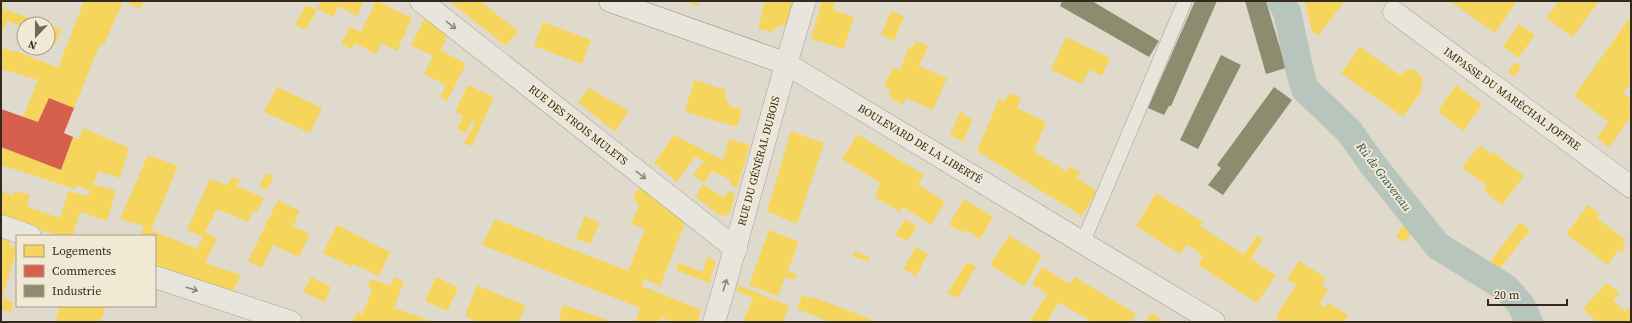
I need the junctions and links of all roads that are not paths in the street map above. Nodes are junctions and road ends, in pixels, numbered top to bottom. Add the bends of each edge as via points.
1 (421, 1) edge
2 (610, 1) edge
3 (805, 1) edge
4 (1185, 1) edge
5 (1394, 12) dead end
6 (786, 63) junction
7 (1631, 187) edge
8 (1, 226) edge
9 (27, 235) edge
10 (1083, 242) junction
11 (736, 249) junction
12 (156, 277) edge
13 (291, 322) edge
14 (714, 322) edge
15 (1214, 322) edge

1 -> 11 street, RUE DES TROIS MULETS
2 - 6 street, BOULEVARD DE LA LIBERTÉ
3 - 6 street, RUE DU GÉNÉRAL DUBOIS
4 - 10 lane
5 - 7 street, IMPASSE DU MARÉCHAL JOFFRE
6 - 10 street, BOULEVARD DE LA LIBERTÉ
6 - 11 street, RUE DU GÉNÉRAL DUBOIS
8 - 9 street
10 - 15 street, BOULEVARD DE LA LIBERTÉ
14 -> 11 street, RUE DU GÉNÉRAL DUBOIS
12 -> 13 street

